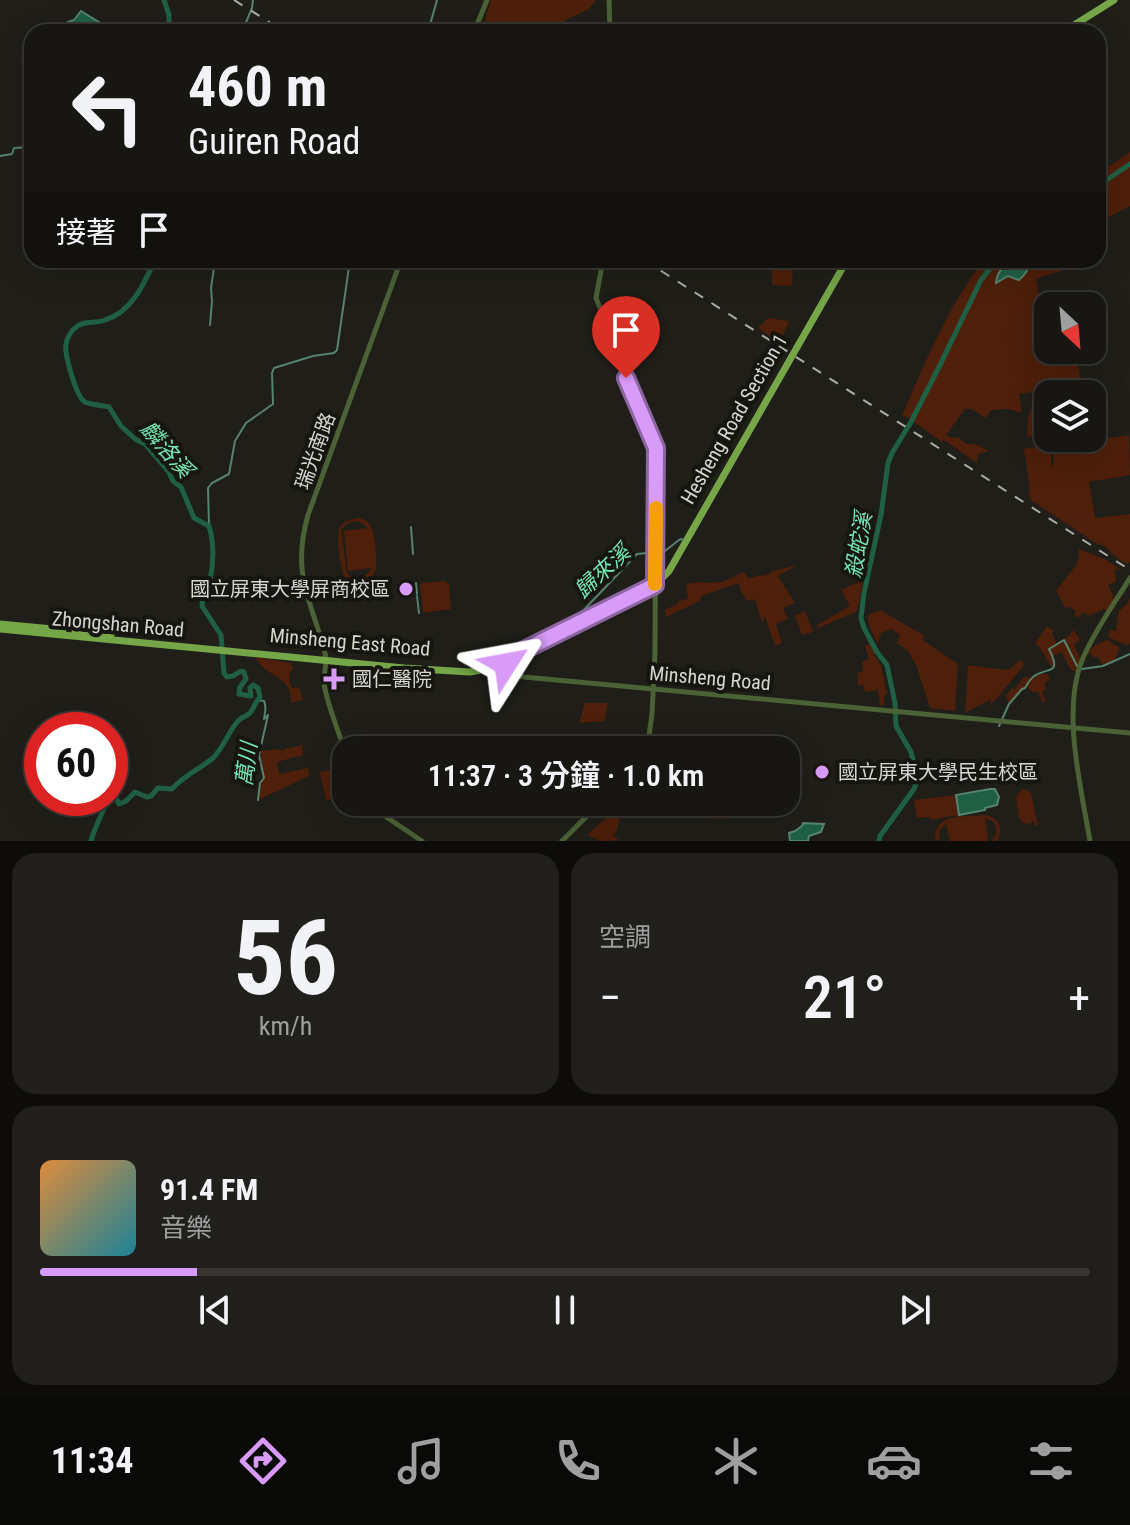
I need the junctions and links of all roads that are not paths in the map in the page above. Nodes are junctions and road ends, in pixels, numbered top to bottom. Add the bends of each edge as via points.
1 (487, 0) edge
2 (609, 0) edge
3 (1107, 0) edge
4 (1114, 0) edge
5 (477, 24) edge
6 (610, 24) edge
7 (1068, 24) edge
8 (1076, 24) edge
9 (398, 268) edge
10 (602, 268) edge
11 (840, 268) edge
12 (1130, 578) edge
13 (655, 582) junction
14 (0, 626) edge
15 (232, 649) joint
16 (508, 658) junction
17 (326, 659) junction
18 (474, 670) junction
19 (510, 676) junction
20 (524, 677) joint
21 (654, 689) junction
22 (1073, 728) junction
23 (1130, 733) edge
24 (340, 736) edge
25 (650, 736) edge
26 (385, 816) edge
27 (587, 816) edge
28 (422, 841) edge
29 (562, 841) edge
30 (1090, 841) edge

1 - 5 street
2 - 6 street
3 - 7 main road
4 - 8 main road
9 - 17 street, 瑞光南路 via 303,537 305,593
10 - 13 street via 596,298 656,448
11 - 13 main road, Hesheng Road Section 1 via 686,540
12 - 22 street via 1080,668
13 - 16 main road, Hesheng Road Section 1
13 - 18 main road, Hesheng Road Section 1
13 - 21 street
14 - 15 main road, Zhongshan Road
15 - 17 main road, Minsheng East Road
16 - 18 main road, Hesheng Road Section 1
16 - 19 main road
17 - 18 main road, Minsheng East Road
17 - 24 street, 瑞光南路 via 324,684
18 - 19 street, Minsheng East Road
19 - 20 street, Minsheng East Road
20 - 21 street, Minsheng Road
21 - 22 street, Minsheng Road
21 - 25 street
22 - 23 street
22 - 30 street
26 - 28 street
27 - 29 street

